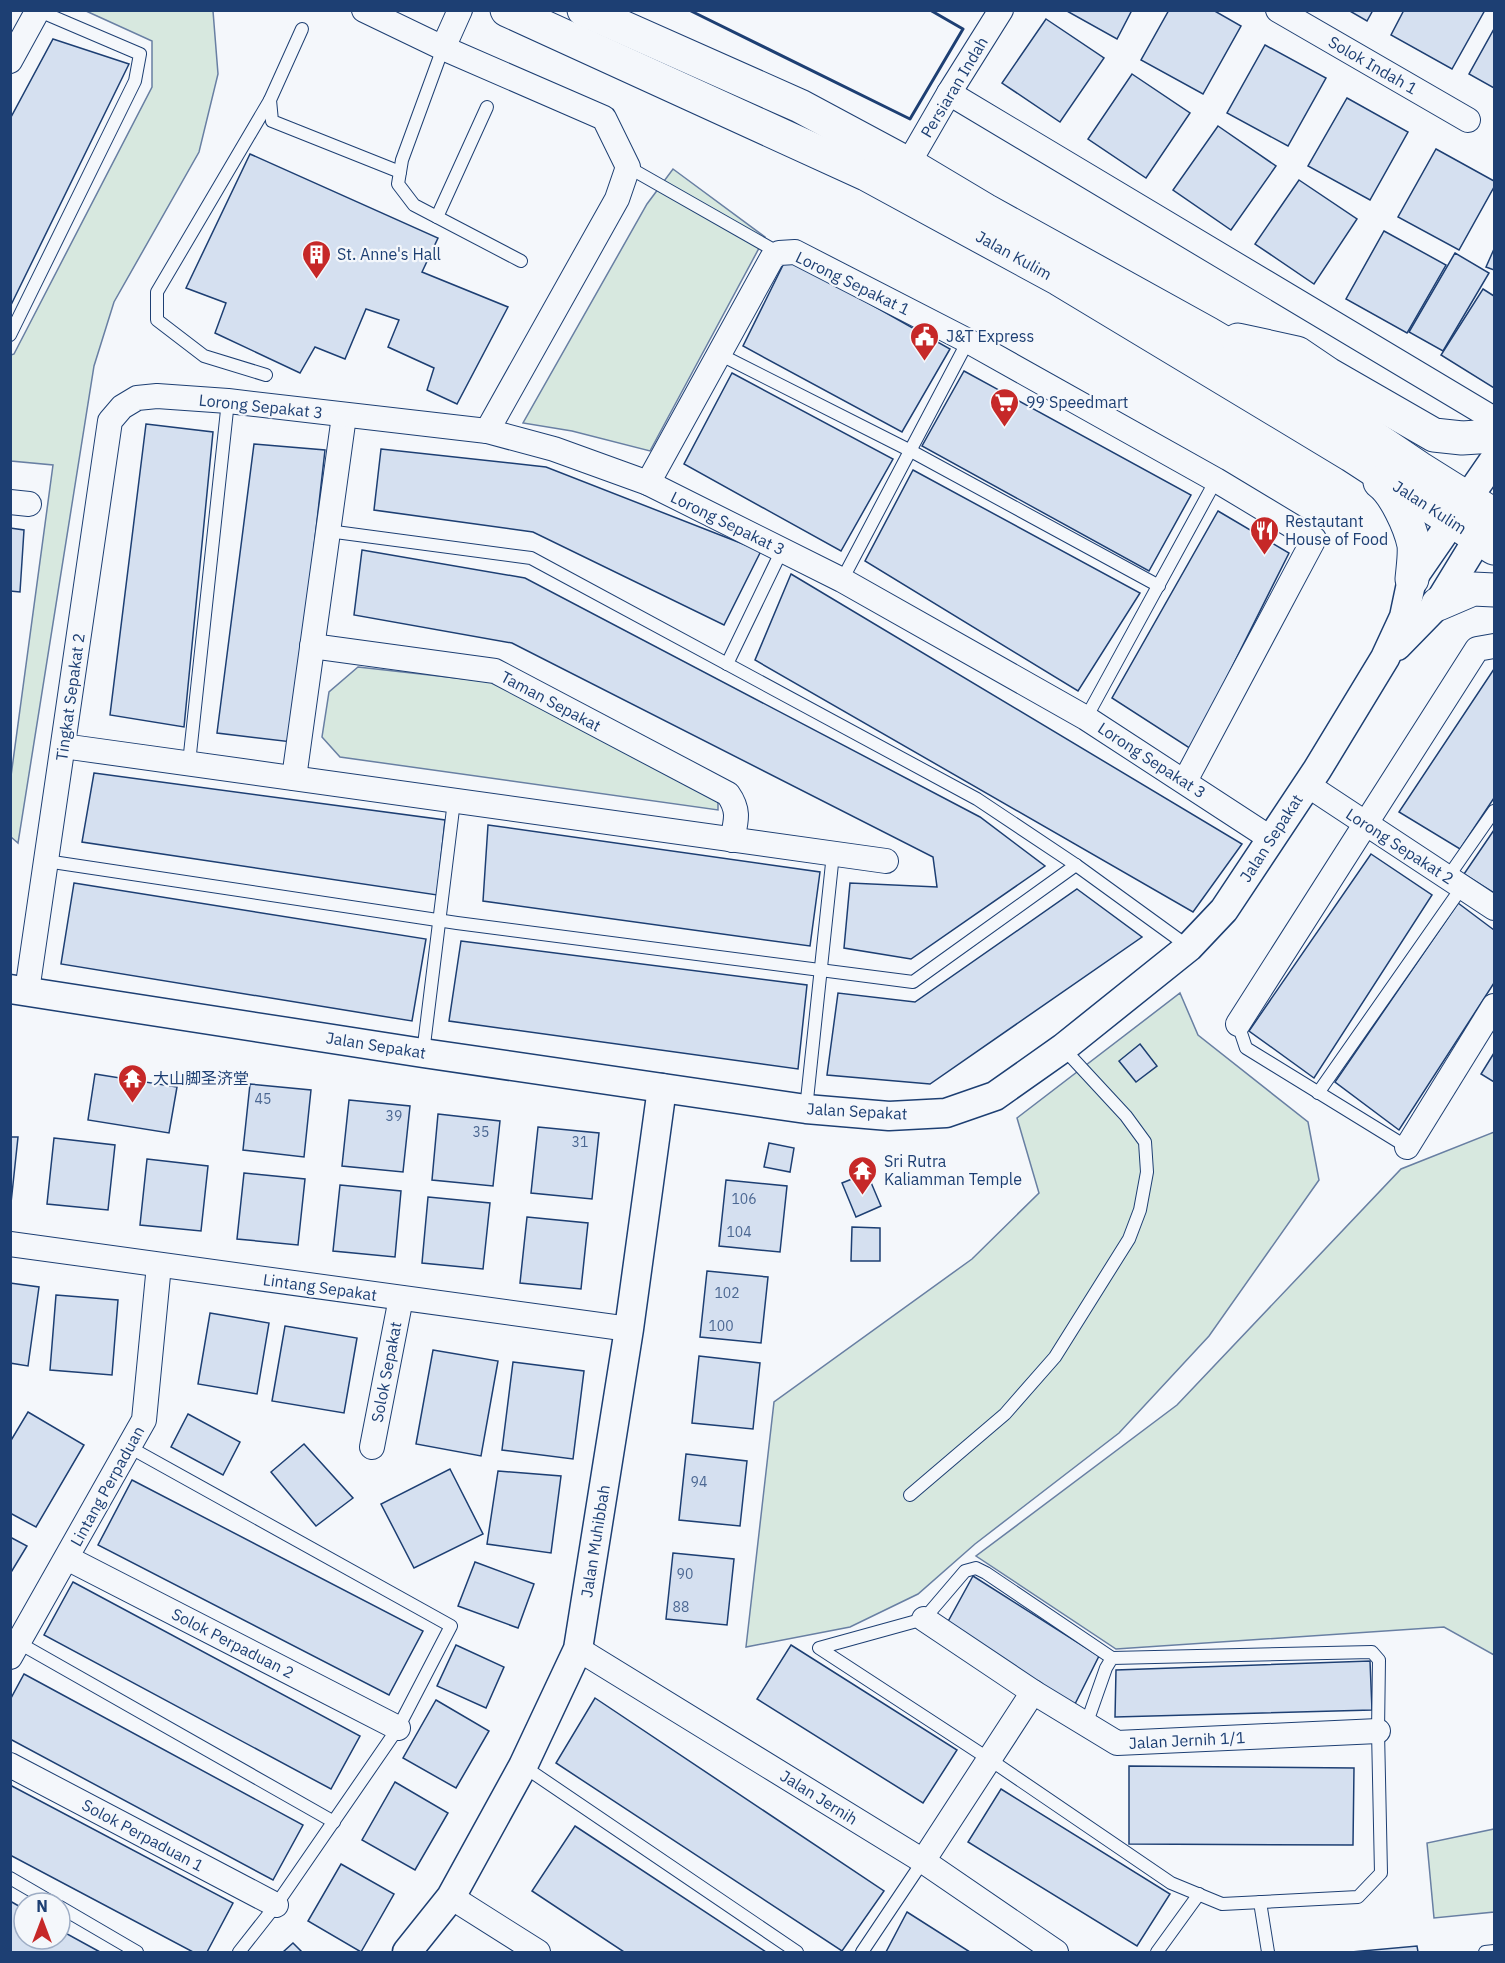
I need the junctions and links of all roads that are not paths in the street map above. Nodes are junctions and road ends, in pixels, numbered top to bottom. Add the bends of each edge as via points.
1 (363, 10) edge
2 (460, 10) edge
3 (507, 10) edge
4 (584, 10) edge
5 (1001, 10) edge
6 (1278, 10) edge
7 (38, 11) edge
8 (302, 29) dead end
9 (443, 48) junction
10 (10, 61) edge
11 (949, 93) junction
12 (270, 100) junction
13 (487, 107) dead end
14 (1468, 120) dead end
15 (908, 164) junction
16 (628, 167) junction
17 (400, 172) junction
18 (437, 217) junction
19 (779, 253) junction
20 (521, 261) dead end
21 (1209, 334) junction
22 (10, 335) edge
23 (968, 341) junction
24 (719, 354) junction
25 (266, 375) dead end
26 (228, 402) junction
27 (122, 407) joint
28 (344, 416) junction
29 (1494, 419) edge
30 (487, 431) junction
31 (1494, 436) edge
32 (911, 451) junction
33 (1350, 455) junction
34 (1494, 460) edge
35 (1216, 480) junction
36 (648, 483) junction
37 (1482, 521) edge
38 (328, 531) junction
39 (782, 549) junction
40 (1412, 579) junction
41 (842, 580) junction
42 (1159, 586) junction
43 (1494, 590) edge
44 (1438, 604) junction
45 (312, 646) junction
46 (1486, 648) edge
47 (1385, 658) junction
48 (727, 664) junction
49 (1086, 718) junction
50 (63, 746) junction
51 (189, 763) junction
52 (294, 778) junction
53 (1185, 781) junction
54 (1306, 784) junction
55 (454, 801) junction
56 (1494, 811) edge
57 (1366, 824) junction
58 (1270, 838) junction
59 (732, 840) junction
60 (833, 854) junction
61 (46, 861) junction
62 (886, 861) dead end
63 (1076, 865) junction
64 (1455, 882) junction
65 (1494, 908) edge
66 (439, 921) junction
67 (1189, 947) junction
68 (819, 971) junction
69 (19, 990) edge
70 (1494, 1006) edge
71 (1238, 1024) joint
72 (1063, 1048) junction
73 (423, 1053) junction
74 (662, 1088) junction
75 (1318, 1094) junction
76 (806, 1108) junction
77 (1407, 1147) joint
78 (10, 1244) edge
79 (159, 1265) junction
80 (401, 1298) junction
81 (629, 1329) junction
82 (129, 1447) junction
83 (372, 1447) dead end
84 (910, 1496) dead end
85 (67, 1558) junction
86 (924, 1619) junction
87 (578, 1649) junction
88 (15, 1650) edge
89 (1112, 1658) junction
90 (1033, 1692) junction
91 (1086, 1725) junction
92 (399, 1728) junction
93 (1378, 1731) junction
94 (989, 1759) junction
95 (10, 1766) edge
96 (523, 1766) junction
97 (334, 1821) junction
98 (923, 1861) junction
99 (10, 1878) edge
100 (32, 1891) edge
101 (1199, 1894) junction
102 (450, 1897) junction
103 (1260, 1902) junction
104 (276, 1905) junction
105 (72, 1914) edge
106 (1494, 1951) edge
107 (137, 1953) edge
108 (239, 1953) edge
109 (407, 1953) edge
110 (538, 1953) edge
111 (797, 1953) edge
112 (862, 1953) edge
113 (1056, 1953) edge
114 (1157, 1953) edge
115 (1268, 1953) edge
116 (1485, 1953) edge

1 - 9 street
2 - 9 street
3 - 33 main road, Jalan Kulim via 866,174 1059,279
4 - 15 main road, Jalan Kulim via 800,106
5 - 11 street, Persiaran Indah
6 - 14 street, Solok Indah 1
7 - 10 street
7 - 22 lane via 141,54 135,81
8 - 12 lane
9 - 16 street via 604,118
9 - 17 lane
11 - 15 street, Persiaran Indah
11 - 29 street
12 - 17 lane via 272,121
12 - 25 lane via 157,292 157,320 204,356
13 - 18 lane
15 - 21 main road, Jalan Kulim
16 - 19 lane
16 - 30 street via 617,199
17 - 18 lane via 399,184 414,205
18 - 20 lane
19 - 23 street, Lorong Sepakat 1 via 795,252
19 - 24 street, Lorong Sepakat 1 via 772,258
21 - 31 main road via 1297,353 1434,435
21 - 37 main road, Jalan Kulim via 1296,385 1419,468
23 - 32 lane
23 - 35 street, Lorong Sepakat 1
24 - 32 lane
24 - 36 street, Lorong Sepakat 1
26 - 27 street, Lorong Sepakat 3 via 157,396 137,398
26 - 28 street, Lorong Sepakat 3
26 - 51 lane
27 - 50 street, Tingkat Sepakat 2 via 110,421
28 - 30 street, Lorong Sepakat 3
28 - 38 street
30 - 36 street, Lorong Sepakat 3 via 554,449
32 - 41 lane
32 - 42 lane
33 - 37 main road, Jalan Kulim
33 - 40 main road via 1360,468 1387,488 1400,509 1414,545
34 - 37 street, Jalan Sepakat
35 - 42 lane
35 - 53 street, Lorong Sepakat 1 via 1314,539
36 - 39 street, Lorong Sepakat 3
37 - 40 street, Jalan Sepakat
37 - 44 street
38 - 45 street
38 - 48 lane via 531,558
39 - 41 street, Lorong Sepakat 3
39 - 48 lane
40 - 47 street, Jalan Sepakat via 1404,617
41 - 49 street, Lorong Sepakat 3
42 - 49 lane
43 - 44 main road via 1473,589
44 - 47 street
45 - 52 street
45 - 59 street, Taman Sepakat via 495,671 728,794 737,816
46 - 57 street
47 - 54 street, Jalan Sepakat
48 - 63 lane via 977,799
49 - 53 street, Lorong Sepakat 3
50 - 51 street
50 - 61 street, Tingkat Sepakat 2
51 - 52 street
52 - 55 street
53 - 58 street, Lorong Sepakat 3
54 - 57 street, Lorong Sepakat 2
54 - 58 street, Jalan Sepakat
55 - 59 street
55 - 66 lane
56 - 64 lane
57 - 64 street, Lorong Sepakat 2
57 - 71 street
58 - 67 street, Jalan Sepakat via 1224,910
59 - 60 street
60 - 62 street
60 - 68 lane
61 - 66 lane
61 - 69 street, Tingkat Sepakat 2
63 - 67 lane
63 - 68 lane via 913,982
64 - 65 street, Lorong Sepakat 2
64 - 75 lane
66 - 68 lane
66 - 73 lane
67 - 72 street, Jalan Sepakat
68 - 76 lane
69 - 73 street, Jalan Sepakat
70 - 77 street
71 - 75 lane via 1246,1048
72 - 76 street, Jalan Sepakat via 995,1096 946,1113 889,1116
72 - 84 lane via 1145,1142 1147,1172 1140,1210 1129,1239 1055,1357 1005,1414
73 - 74 street, Jalan Sepakat
74 - 76 street, Jalan Sepakat
74 - 81 street, Jalan Muhibbah
75 - 77 lane
78 - 79 street, Lintang Sepakat
79 - 80 street, Lintang Sepakat
79 - 82 street, Lintang Perpaduan via 144,1420
80 - 81 street, Lintang Sepakat
80 - 83 street, Solok Sepakat
81 - 87 street, Jalan Muhibbah
82 - 85 street, Lintang Perpaduan
82 - 92 lane via 450,1626
85 - 88 street, Lintang Perpaduan
85 - 92 street, Solok Perpaduan 2
86 - 89 lane via 965,1571 976,1568
86 - 90 street, Jalan Jernih 1/1
86 - 94 lane via 819,1648
87 - 96 street, Jalan Muhibbah
87 - 98 street, Jalan Jernih
88 - 97 lane
89 - 91 lane
89 - 93 lane via 1372,1652 1379,1660
90 - 91 street, Jalan Jernih 1/1
90 - 94 street
91 - 93 street, Jalan Jernih 1/1 via 1117,1743
92 - 97 lane
93 - 103 lane via 1381,1873 1358,1897
94 - 98 street
94 - 101 lane via 1171,1883
95 - 104 street, Solok Perpaduan 1
96 - 102 street, Jalan Muhibbah
96 - 111 lane
97 - 104 lane
98 - 112 lane
98 - 113 street, Jalan Jernih
99 - 100 lane
101 - 103 lane via 1222,1904
101 - 114 lane
102 - 109 street, Jalan Muhibbah
102 - 110 street
103 - 115 lane
104 - 108 lane
105 - 107 lane
106 - 116 lane

